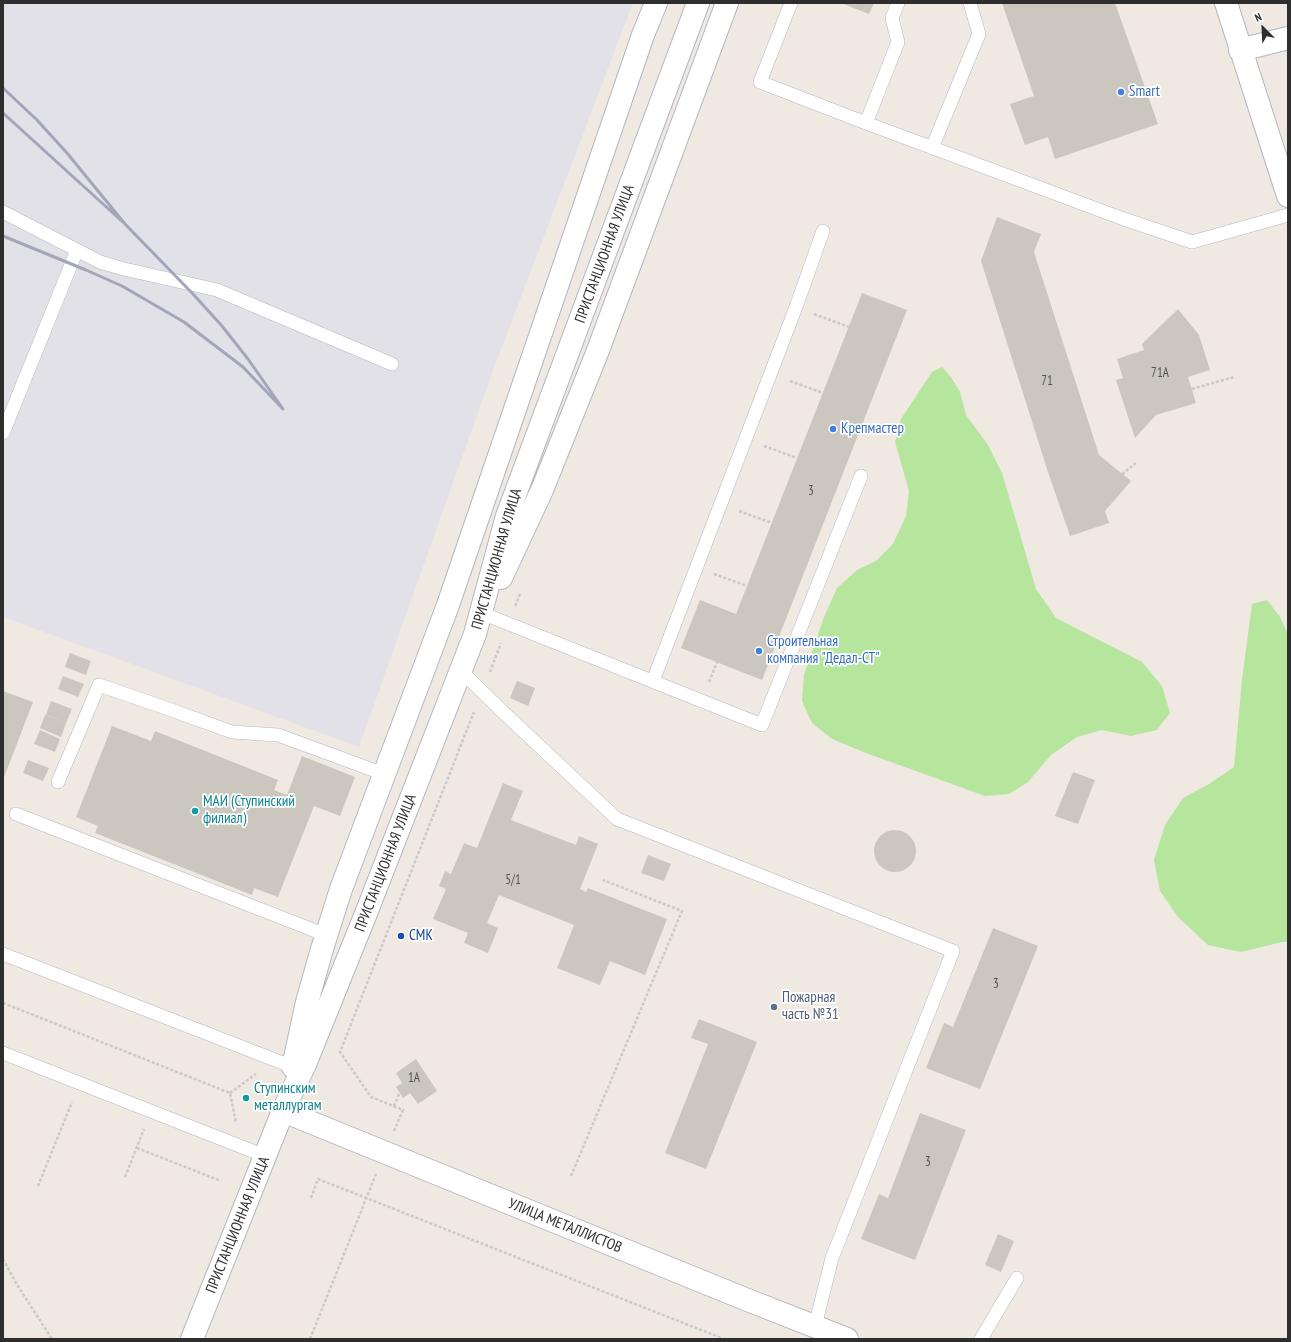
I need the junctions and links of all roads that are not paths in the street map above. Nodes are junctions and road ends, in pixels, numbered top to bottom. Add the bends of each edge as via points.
1 (656, 3) edge
2 (698, 3) edge
3 (727, 3) edge
4 (792, 3) edge
5 (898, 3) edge
6 (970, 3) edge
7 (1226, 3) edge
8 (1288, 38) edge
9 (1240, 50) junction
10 (866, 124) junction
11 (932, 148) junction
12 (1288, 196) edge
13 (3, 212) edge
14 (1288, 214) edge
15 (823, 231) dead end
16 (77, 250) junction
17 (392, 364) dead end
18 (3, 433) edge
19 (861, 476) dead end
20 (484, 614) junction
21 (475, 634) junction
22 (460, 670) junction
23 (653, 682) junction
24 (384, 774) junction
25 (58, 782) dead end
26 (16, 814) dead end
27 (326, 935) junction
28 (3, 954) edge
29 (3, 1052) edge
30 (293, 1067) junction
31 (283, 1111) junction
32 (265, 1156) junction
33 (1016, 1278) dead end
34 (815, 1326) junction
35 (192, 1339) edge
36 (847, 1339) edge
37 (982, 1339) edge

1 - 24 main road, ПРИСТАНЦИОННАЯ УЛИЦА via 448,605
2 - 21 main road, ПРИСТАНЦИОННАЯ УЛИЦА via 506,516
3 - 20 main road via 597,353 542,490
4 - 10 lane via 760,82
5 - 10 lane via 892,18 898,42
6 - 11 lane via 979,34
7 - 9 main road
8 - 9 main road
9 - 12 main road
10 - 11 lane
11 - 14 lane via 1192,242
13 - 16 lane
15 - 23 lane
16 - 17 lane via 100,262 124,269 218,290
16 - 18 lane
19 - 23 lane via 762,725
20 - 21 main road
20 - 23 lane
21 - 22 main road, ПРИСТАНЦИОННАЯ УЛИЦА
22 - 31 main road, ПРИСТАНЦИОННАЯ УЛИЦА via 351,951 306,1062
22 - 34 lane via 617,819 953,951 832,1258
24 - 25 lane via 278,735 232,732 98,686
24 - 27 main road, ПРИСТАНЦИОННАЯ УЛИЦА
26 - 27 lane
27 - 30 main road, ПРИСТАНЦИОННАЯ УЛИЦА via 307,1002
28 - 30 lane
29 - 32 lane
30 - 31 main road, ПРИСТАНЦИОННАЯ УЛИЦА
31 - 32 main road, ПРИСТАНЦИОННАЯ УЛИЦА
31 - 34 main road, УЛИЦА МЕТАЛЛИСТОВ
32 - 35 main road, ПРИСТАНЦИОННАЯ УЛИЦА
33 - 37 lane
34 - 36 main road, УЛИЦА МЕТАЛЛИСТОВ

